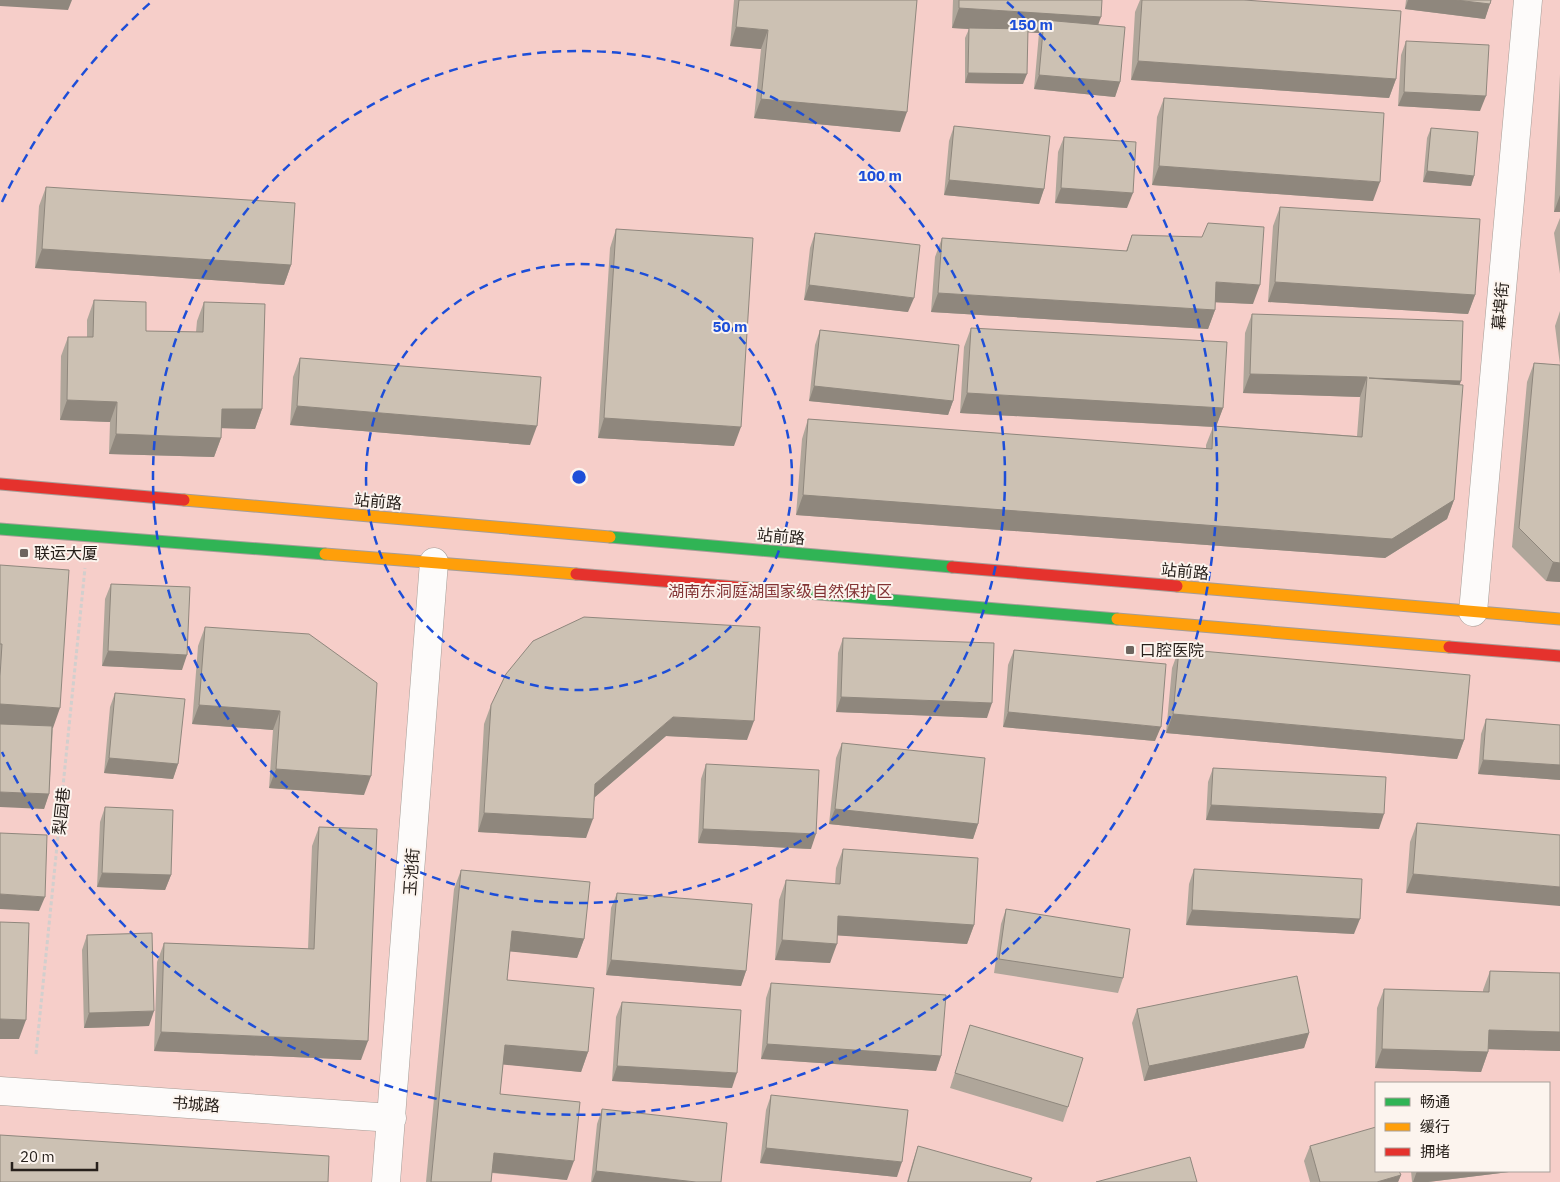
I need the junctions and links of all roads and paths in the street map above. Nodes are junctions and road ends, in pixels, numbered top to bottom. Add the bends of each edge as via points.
1 (1528, 0) edge
2 (0, 484) edge
3 (0, 530) edge
4 (434, 562) junction
5 (85, 568) dead end
6 (1473, 612) junction
7 (1560, 618) edge
8 (1560, 656) edge
9 (36, 1054) dead end
10 (0, 1090) edge
11 (392, 1118) junction
12 (386, 1182) edge

1 - 6 street, 幕埠街
2 - 6 main road, 站前路
3 - 4 main road
4 - 8 main road
4 - 11 street, 玉池街
5 - 9 path, 梨园巷
6 - 7 main road, 站前路
10 - 11 street, 书城路
11 - 12 street, 玉池街

